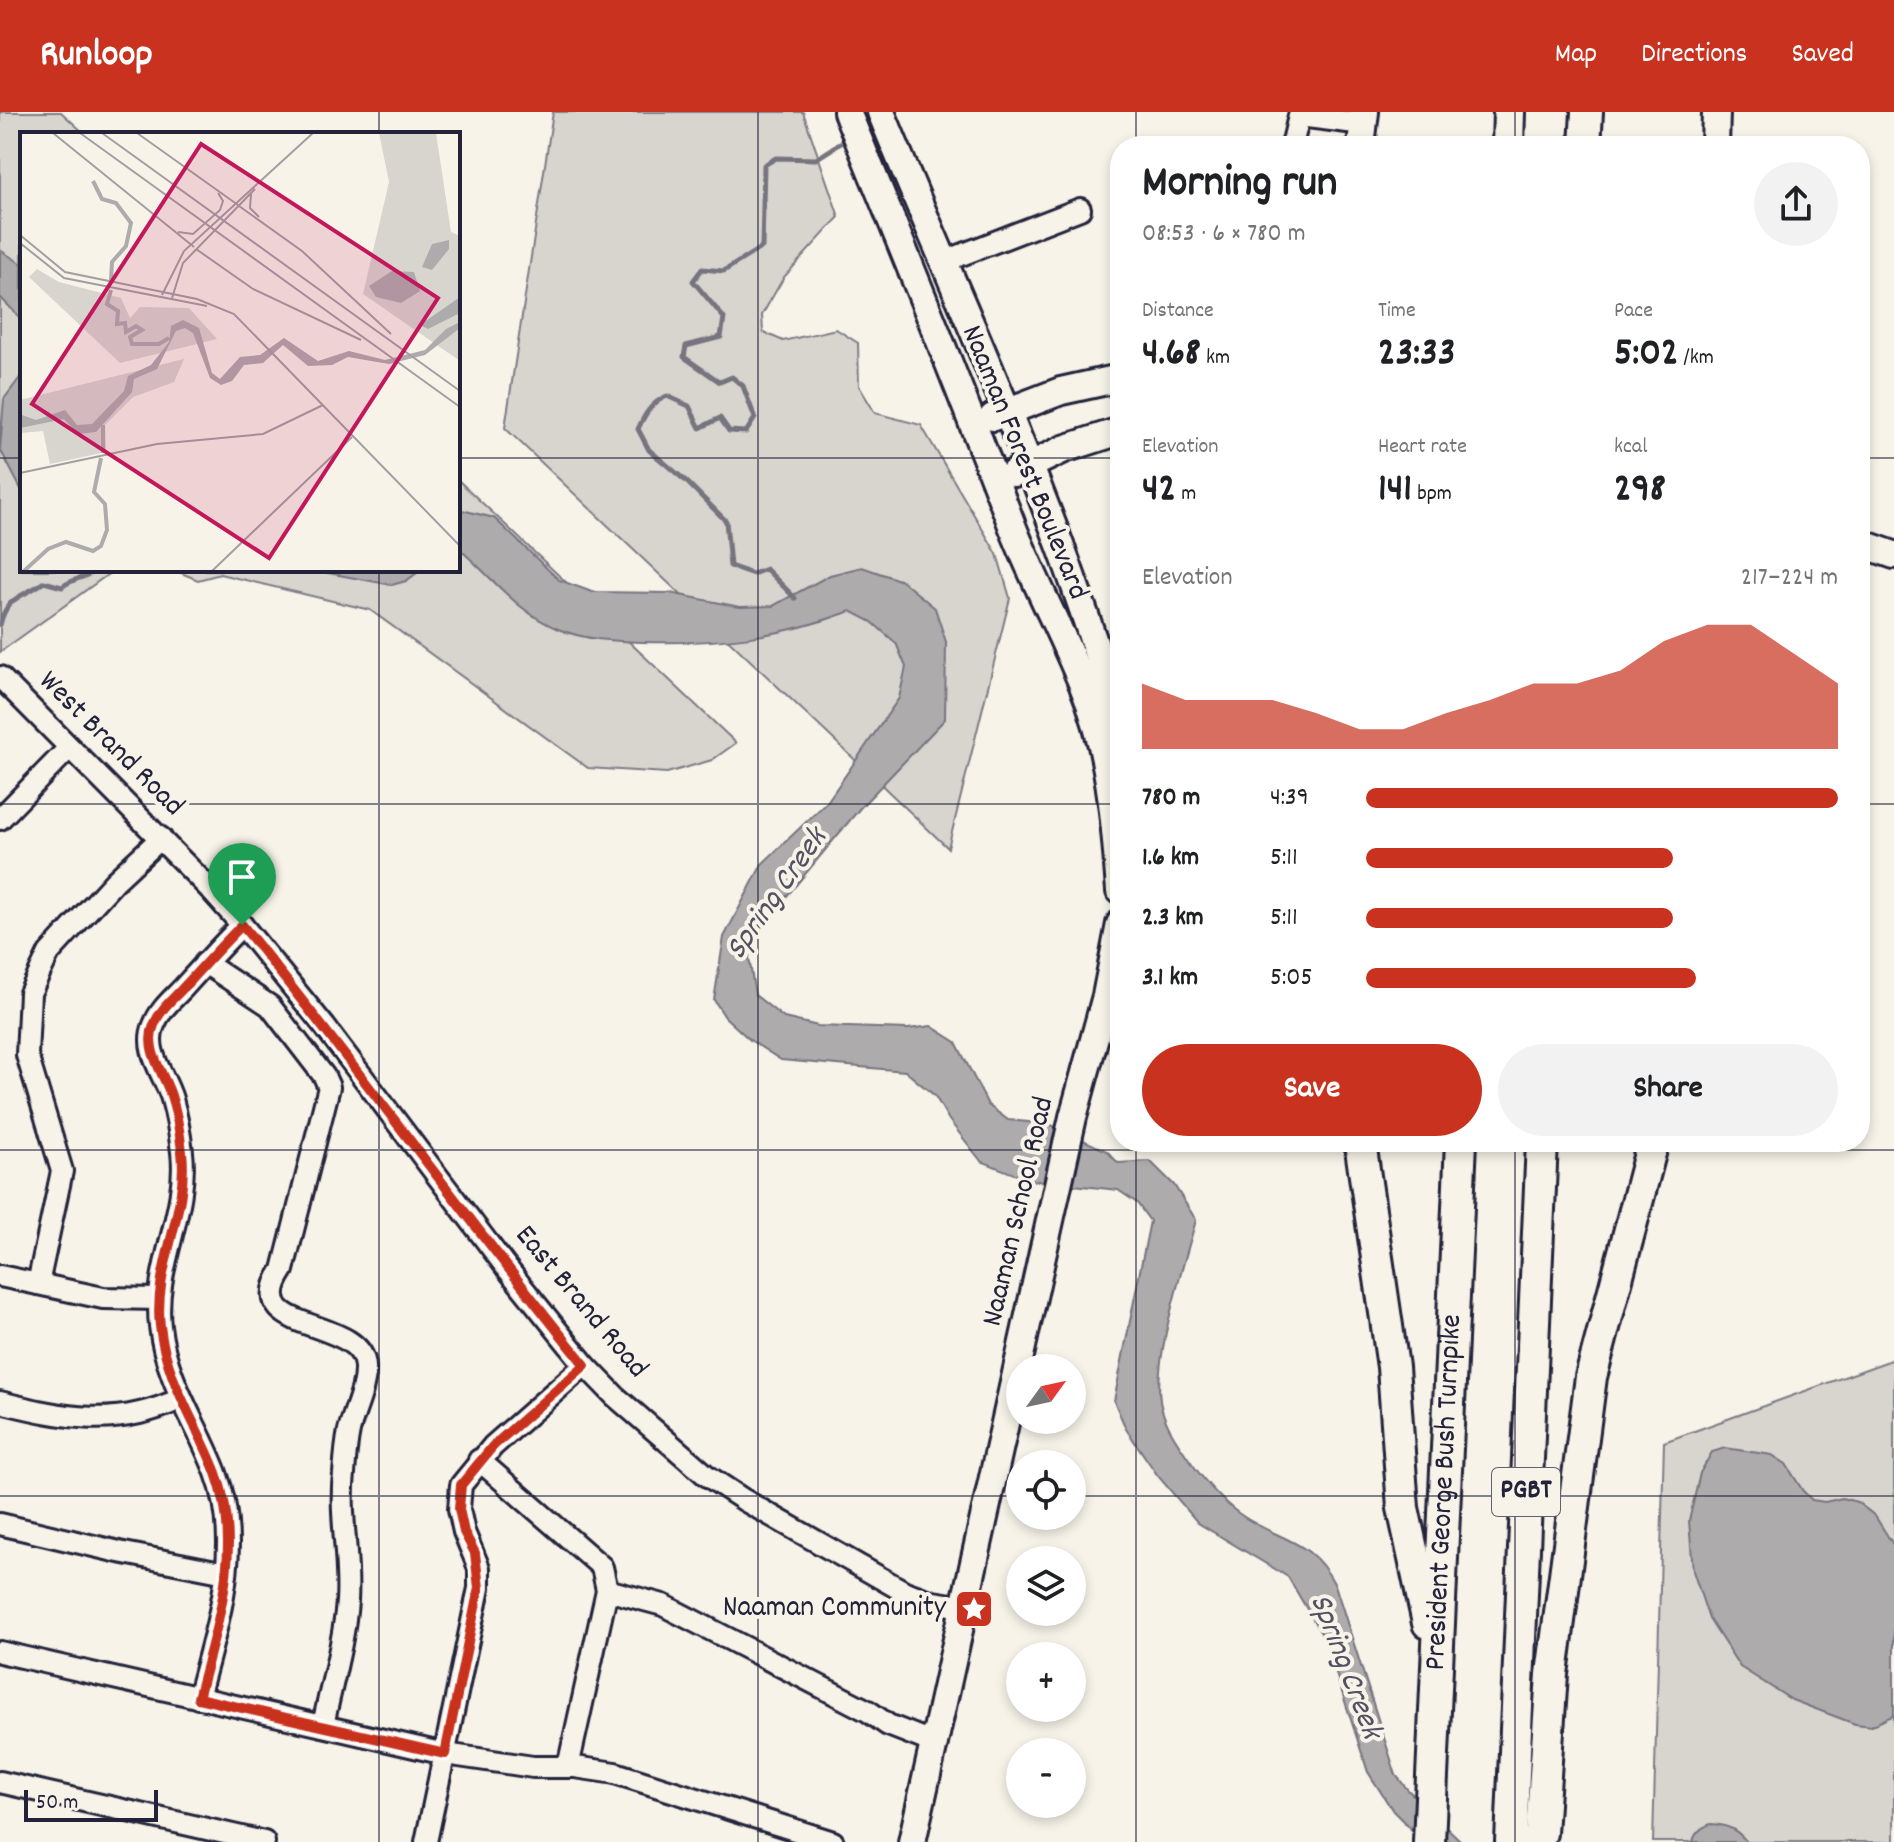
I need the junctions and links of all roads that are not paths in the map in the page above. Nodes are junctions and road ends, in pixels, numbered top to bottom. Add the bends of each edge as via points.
1 (847, 112) edge
2 (881, 112) edge
3 (1509, 112) edge
4 (1587, 112) edge
5 (1716, 112) edge
6 (1363, 127) edge
7 (1294, 136) edge
8 (1508, 136) edge
9 (1586, 136) edge
10 (1715, 136) edge
11 (1080, 209) dead end
12 (943, 262) junction
13 (1110, 380) edge
14 (1007, 411) junction
15 (975, 424) junction
16 (1110, 434) edge
17 (1030, 465) junction
18 (996, 480) junction
19 (1870, 547) edge
20 (1894, 555) edge
21 (0, 677) edge
22 (1110, 694) edge
23 (69, 748) junction
24 (1110, 793) edge
25 (0, 819) edge
26 (161, 838) junction
27 (242, 925) junction
28 (205, 963) junction
29 (1110, 975) edge
30 (1361, 1152) edge
31 (1461, 1152) edge
32 (1542, 1152) edge
33 (1650, 1152) edge
34 (0, 1276) edge
35 (38, 1284) junction
36 (159, 1299) junction
37 (585, 1365) junction
38 (180, 1399) junction
39 (0, 1402) edge
40 (479, 1460) junction
41 (0, 1524) edge
42 (226, 1573) junction
43 (607, 1590) junction
44 (965, 1607) junction
45 (0, 1652) edge
46 (1437, 1664) junction
47 (198, 1698) junction
48 (323, 1726) junction
49 (934, 1743) junction
50 (445, 1754) junction
51 (568, 1767) junction
52 (0, 1782) edge
53 (264, 1842) edge
54 (426, 1842) edge
55 (833, 1842) edge
56 (912, 1842) edge
57 (1429, 1842) edge
58 (1511, 1842) edge
59 (1538, 1842) edge

1 - 15 main road, Naaman Forest Boulevard
2 - 12 main road, Naaman Forest Boulevard
3 - 8 highway
4 - 9 highway
5 - 10 main road
6 - 7 street via 1299,116
11 - 12 street
12 - 14 main road, Naaman Forest Boulevard
13 - 14 main road
14 - 15 main road
14 - 17 main road, Naaman Forest Boulevard
15 - 18 main road, Naaman Forest Boulevard
16 - 17 main road
17 - 18 main road
17 - 22 main road, Naaman Forest Boulevard via 1085,610
18 - 24 main road, Naaman Forest Boulevard via 1083,684
19 - 20 main road
21 - 23 street, West Brand Road
23 - 25 street
23 - 26 street, West Brand Road
26 - 27 street, West Brand Road
26 - 35 street via 49,953 30,993 27,1055 62,1171
27 - 28 street
27 - 37 street, East Brand Road
28 - 36 street via 152,1027 151,1050 172,1095 183,1162
28 - 48 street via 270,1006 329,1087 283,1270 273,1291 287,1316 337,1333 365,1361 348,1433 341,1499 347,1603
29 - 44 main road, Naaman School Road via 1073,1117
30 - 46 highway via 1393,1367 1403,1508
31 - 46 highway, President George Bush Turnpike
32 - 58 highway, PGBT
33 - 59 highway via 1591,1377 1552,1674
34 - 35 street
35 - 36 street via 103,1298
36 - 38 street via 164,1352
37 - 40 street
37 - 44 street, East Brand Road via 646,1425 744,1500 905,1592
38 - 39 street via 102,1419 68,1418
38 - 42 street via 225,1502 230,1529
40 - 43 street via 590,1554 602,1567
40 - 50 street via 461,1485 459,1509 475,1553 479,1588
41 - 42 street
42 - 47 street
43 - 49 street via 663,1605 888,1725
43 - 51 street
44 - 49 main road, Naaman School Road
45 - 47 street
46 - 57 highway, President George Bush Turnpike
47 - 48 street
48 - 50 street
49 - 56 main road, Naaman School Road
50 - 51 street
50 - 54 street
51 - 55 street via 615,1773
52 - 53 street

